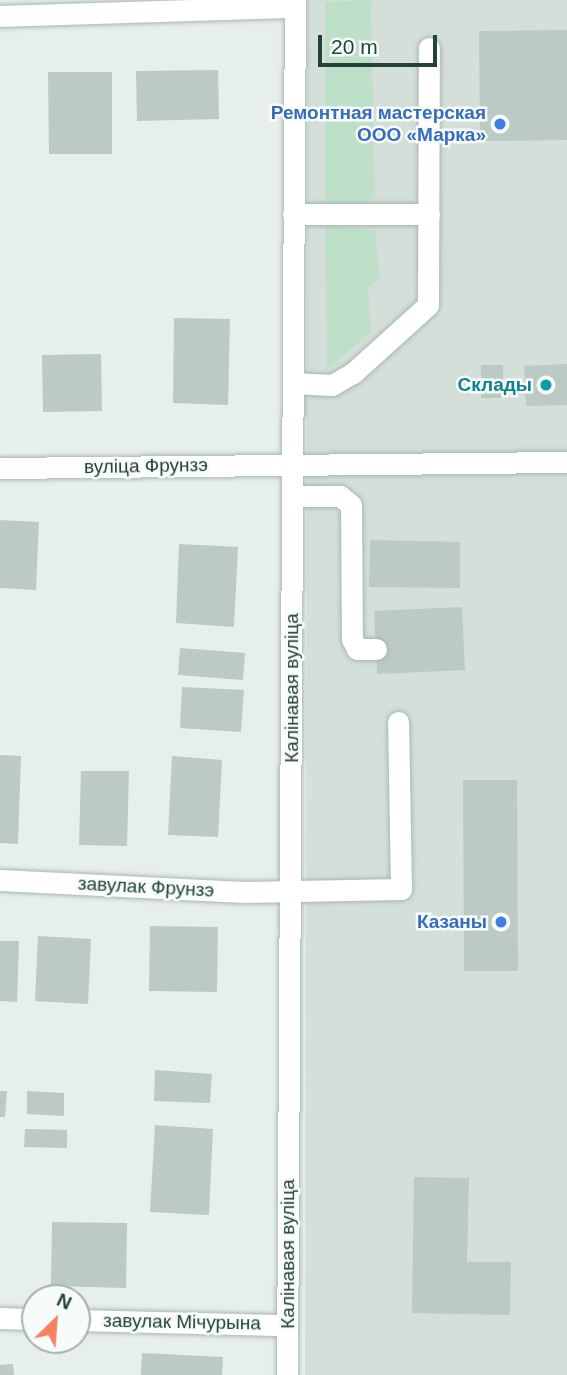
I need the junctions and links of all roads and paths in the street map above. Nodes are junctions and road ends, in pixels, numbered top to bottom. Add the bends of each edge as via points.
1 (294, 4) edge
2 (0, 16) edge
3 (429, 48) dead end
4 (293, 214) junction
5 (429, 214) junction
6 (293, 383) junction
7 (567, 462) edge
8 (292, 465) junction
9 (0, 468) edge
10 (292, 496) junction
11 (376, 649) dead end
12 (398, 722) dead end
13 (0, 880) edge
14 (291, 891) junction
15 (0, 1318) edge
16 (21, 1319) edge
17 (91, 1320) edge
18 (288, 1325) junction
19 (288, 1375) edge

1 - 2 street
1 - 4 street, Калінавая вуліца
3 - 5 street
4 - 5 street
4 - 6 street, Калінавая вуліца
5 - 6 street via 428,305 354,373 332,385
6 - 8 street, Калінавая вуліца
7 - 8 street, вуліца Фрунзэ
8 - 9 street, вуліца Фрунзэ
8 - 10 street, Калінавая вуліца
10 - 11 street via 340,496 351,505 361,562 352,639 357,649
10 - 14 street, Калінавая вуліца
12 - 14 street, завулак Фрунзэ via 401,889
13 - 14 street, завулак Фрунзэ
14 - 18 street, Калінавая вуліца
15 - 16 street
17 - 18 street, завулак Мічурына
18 - 19 street, Калінавая вуліца

